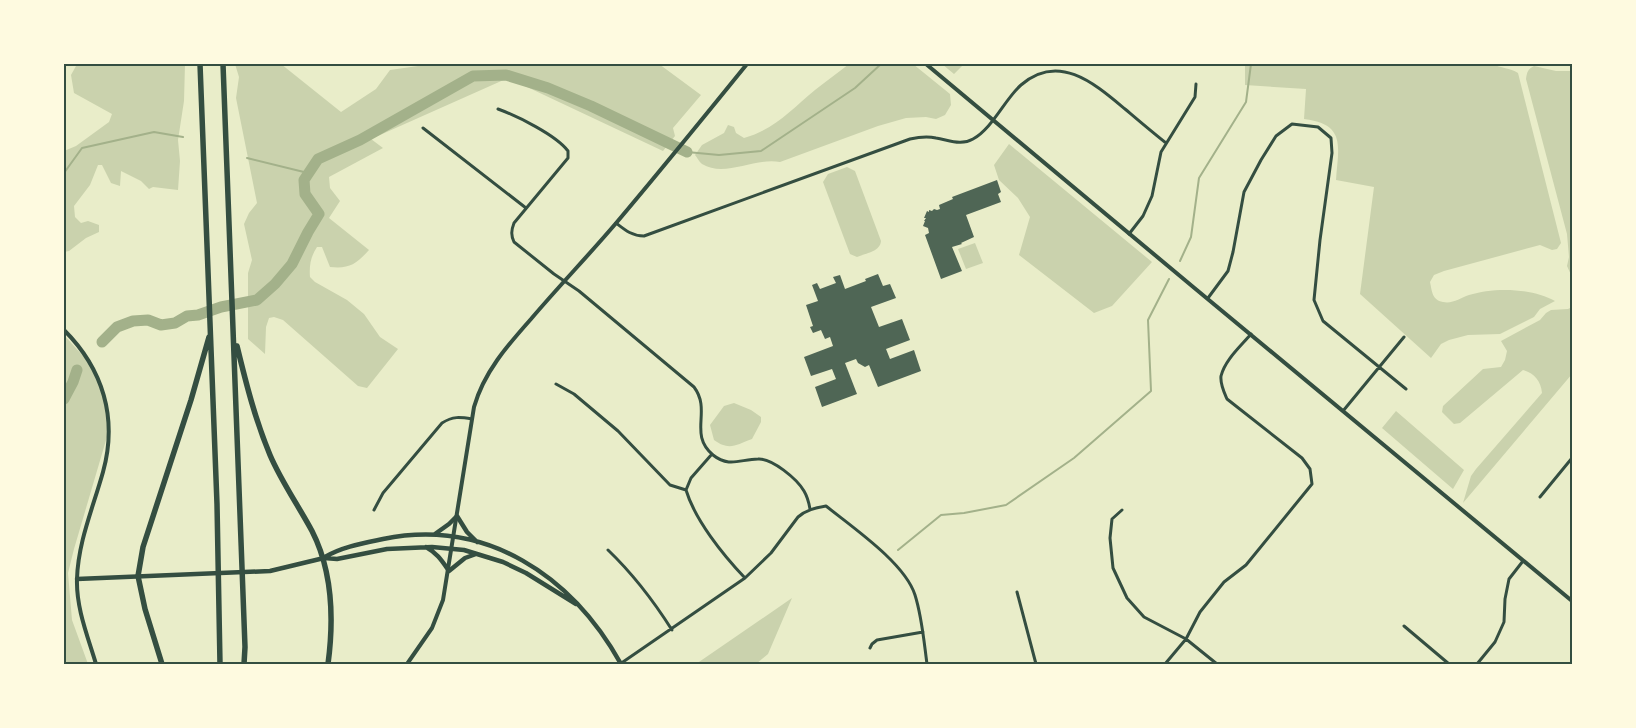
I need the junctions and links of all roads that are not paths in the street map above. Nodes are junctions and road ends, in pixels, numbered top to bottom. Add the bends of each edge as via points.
1 (200, 64) edge
2 (223, 64) edge
3 (747, 64) edge
4 (926, 64) edge
5 (1196, 84) dead end
6 (498, 109) dead end
7 (993, 120) junction
8 (423, 128) dead end
9 (1166, 143) junction
10 (526, 208) junction
11 (616, 223) junction
12 (1128, 234) junction
13 (564, 280) junction
14 (1208, 298) junction
15 (64, 330) edge
16 (210, 333) junction
17 (234, 334) junction
18 (1251, 334) junction
19 (1404, 337) dead end
20 (1378, 367) junction
21 (556, 384) dead end
22 (1406, 389) dead end
23 (1343, 411) junction
24 (472, 419) junction
25 (712, 454) junction
26 (1572, 458) edge
27 (686, 490) junction
28 (1540, 497) dead end
29 (810, 509) junction
30 (374, 510) dead end
31 (1122, 510) dead end
32 (457, 516) junction
33 (434, 535) junction
34 (454, 537) junction
35 (477, 543) junction
36 (425, 547) junction
37 (452, 548) junction
38 (608, 550) dead end
39 (478, 553) junction
40 (324, 558) junction
41 (1524, 561) junction
42 (449, 571) junction
43 (138, 576) junction
44 (745, 578) junction
45 (77, 579) junction
46 (1017, 592) dead end
47 (1572, 601) edge
48 (576, 604) junction
49 (1404, 626) dead end
50 (672, 630) junction
51 (922, 632) junction
52 (1186, 639) junction
53 (870, 648) dead end
54 (96, 664) edge
55 (162, 664) edge
56 (220, 664) edge
57 (244, 664) edge
58 (328, 664) edge
59 (407, 664) edge
60 (621, 664) edge
61 (927, 664) edge
62 (1036, 664) edge
63 (1165, 664) edge
64 (1217, 664) edge
65 (1449, 664) edge
66 (1477, 664) edge

1 - 16 highway
2 - 17 highway
3 - 11 street
4 - 7 street
5 - 9 street via 1195,97
6 - 10 street via 563,144 568,151 568,158
7 - 9 street via 1020,86 1033,76 1048,71 1064,71 1098,86
7 - 11 street via 968,142 929,137 910,139 644,236 630,233
7 - 12 street
8 - 10 street
9 - 12 street via 1161,152 1152,196 1143,216
10 - 13 street via 511,230 514,242
11 - 13 street
12 - 14 street
13 - 24 street via 495,362 478,392
13 - 25 street via 700,394 703,412 700,428 705,445
14 - 18 street
14 - 20 street via 1228,271 1244,192 1276,136 1292,124 1318,127 1331,138 1332,153 1314,300 1323,321
15 - 45 street via 80,347 97,374 105,396 109,430 103,472 81,543
16 - 43 highway via 143,547
16 - 56 highway
17 - 40 highway via 251,401 270,455
17 - 57 highway
18 - 23 street
18 - 52 street via 1228,361 1221,376 1226,399 1302,458 1310,469 1312,484 1246,565 1224,582 1200,612
19 - 20 street
20 - 22 street
20 - 23 street
21 - 27 street via 574,394 618,432 670,485
23 - 41 street
24 - 30 street via 459,416 442,423 383,493
24 - 32 street
25 - 27 street via 691,478
25 - 29 street via 732,462 769,461 800,485
26 - 28 street
27 - 44 street via 690,505 722,552
29 - 44 street via 798,517 771,553
29 - 51 street via 826,506 886,555 907,577 916,595
31 - 52 street via 1112,519 1112,568 1127,598 1144,618
32 - 33 main road
32 - 34 street
32 - 35 main road
33 - 34 main road
33 - 40 main road via 378,540 334,551
34 - 35 main road
34 - 37 street
35 - 48 main road via 499,548 534,566
36 - 37 main road
36 - 40 main road
36 - 42 main road via 433,551
37 - 39 main road
37 - 42 street
38 - 50 street via 633,575
39 - 42 main road via 465,558
39 - 48 main road via 526,573
40 - 43 main road via 270,571
40 - 58 highway via 331,604
41 - 47 street
41 - 66 street via 1510,579 1501,629
42 - 59 street via 439,613
43 - 45 main road
43 - 55 highway
44 - 50 street
45 - 54 street via 79,608
46 - 62 street
48 - 60 main road via 594,622
49 - 65 street
50 - 60 street
51 - 53 street via 878,640
51 - 61 street
52 - 63 street
52 - 64 street

